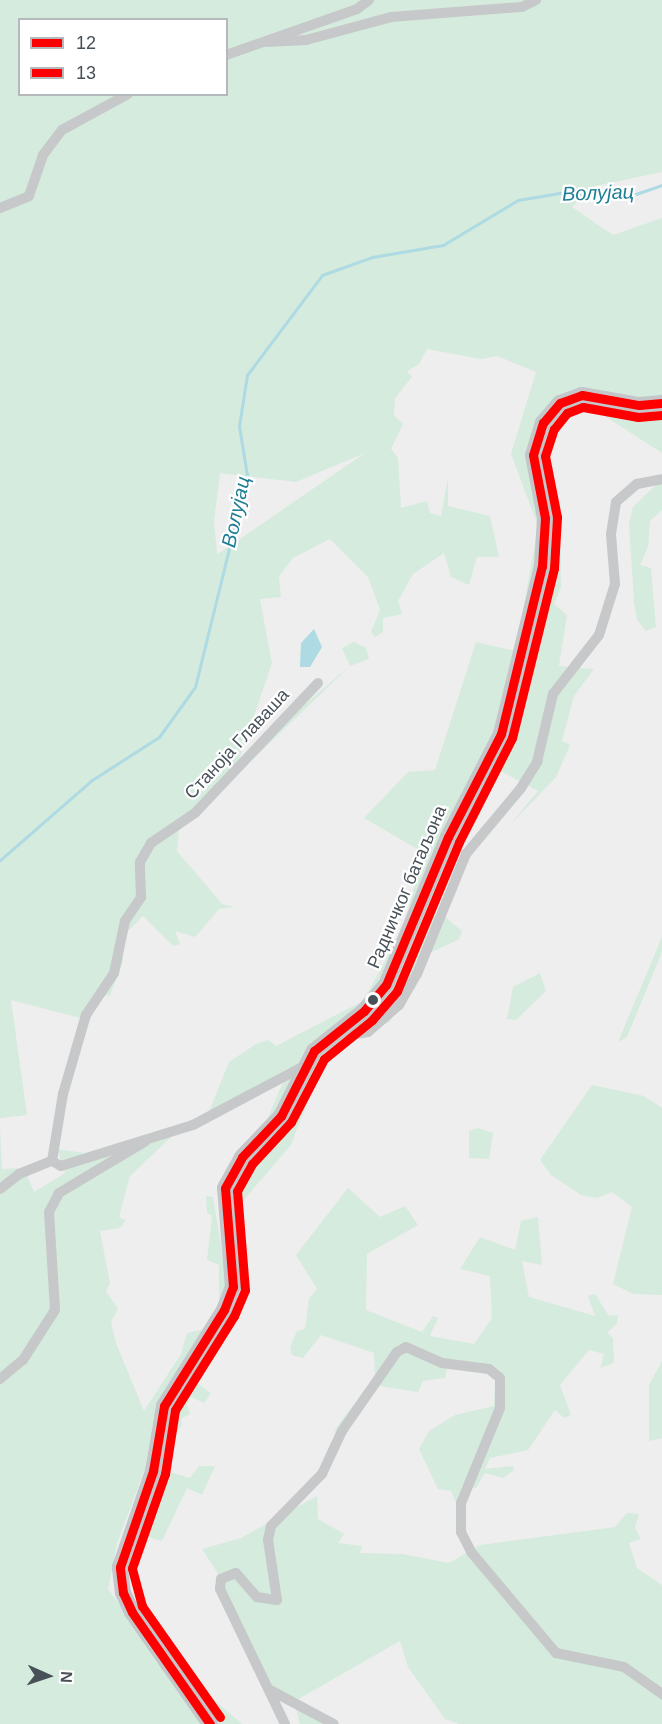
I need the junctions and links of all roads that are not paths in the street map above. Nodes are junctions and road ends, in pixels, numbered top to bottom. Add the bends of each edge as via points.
1 (369, 0) edge
2 (536, 0) edge
3 (267, 42) junction
4 (228, 54) edge
5 (124, 96) edge
6 (0, 208) edge
7 (662, 403) edge
8 (662, 479) edge
9 (318, 683) dead end
10 (342, 1028) junction
11 (304, 1066) junction
12 (146, 1141) junction
13 (52, 1161) junction
14 (0, 1189) edge
15 (0, 1379) edge
16 (270, 1690) junction
17 (662, 1694) edge
18 (210, 1724) edge
19 (285, 1724) edge
20 (334, 1724) edge

1 - 3 street via 357,9
2 - 3 street via 522,7 391,16 306,40
3 - 4 street
5 - 6 street via 62,130 43,155 29,196
7 - 10 main road, Радничког батаљона via 639,405 582,395 560,403 543,423 533,454 544,518 544,555 508,716 431,874 396,968 364,1011
8 - 10 street via 637,484 616,502 611,534 615,584 599,634 554,694 537,762 527,779 466,854 417,974 399,1005 368,1032 351,1035
9 - 13 street, Станоја Главаша via 195,813 151,843 140,862 141,897 125,921 114,973 86,1015 63,1094
10 - 11 main road, Радничког батаљона via 319,1045
11 - 12 street via 193,1125
11 - 18 main road, Радничког батаљона via 281,1116 242,1157 225,1188 232,1287 224,1310 164,1406 153,1471 121,1558 121,1585 132,1612
12 - 13 street via 61,1166
12 - 15 street via 59,1193 49,1212 55,1310 23,1360
13 - 14 street via 19,1174
16 - 17 street via 225,1599 221,1579 236,1573 257,1597 277,1600 268,1540 271,1526 322,1474 342,1431 397,1352 406,1347 442,1363 489,1369 500,1378 500,1408 461,1503 466,1546 556,1653 624,1667
16 - 19 street
16 - 20 street

